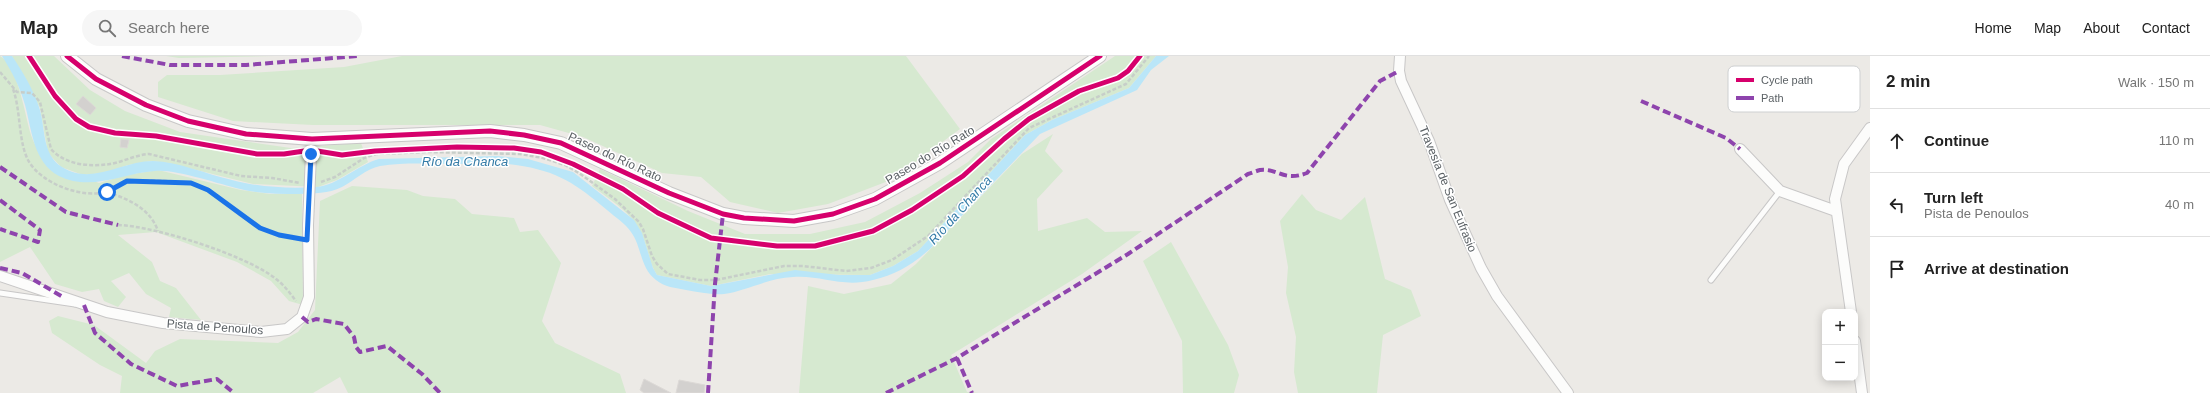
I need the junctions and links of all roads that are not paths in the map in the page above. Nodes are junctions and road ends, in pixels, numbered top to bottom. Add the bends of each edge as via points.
1 (68, 56) edge
2 (1100, 56) edge
3 (1402, 57) edge
4 (1870, 128) edge
5 (312, 139) junction
6 (1740, 149) dead end
7 (1780, 191) junction
8 (1836, 211) junction
9 (0, 276) edge
10 (1711, 280) dead end
11 (0, 293) edge
12 (84, 305) junction
13 (1851, 309) edge
14 (1856, 345) edge
15 (1568, 393) edge
16 (1862, 393) edge

1 - 5 street, Paseo do Río Rato via 96,79 146,105 188,121 246,134
2 - 5 street, Paseo do Río Rato via 940,163 875,199 833,214 794,221 751,219 723,214 669,193 560,143 524,134 490,131
3 - 15 street, Travesía de San Eufrasio via 1402,81 1429,141 1450,200 1481,268 1497,296
4 - 8 street via 1844,164 1835,199
5 - 12 street, Pista de Penoulos, bridge via 307,240 308,297 302,317 287,329 261,332 163,323
6 - 7 street
7 - 8 street
7 - 10 lane
8 - 13 street
9 - 12 street, Pista de Penoulos
11 - 12 lane
14 - 16 street

